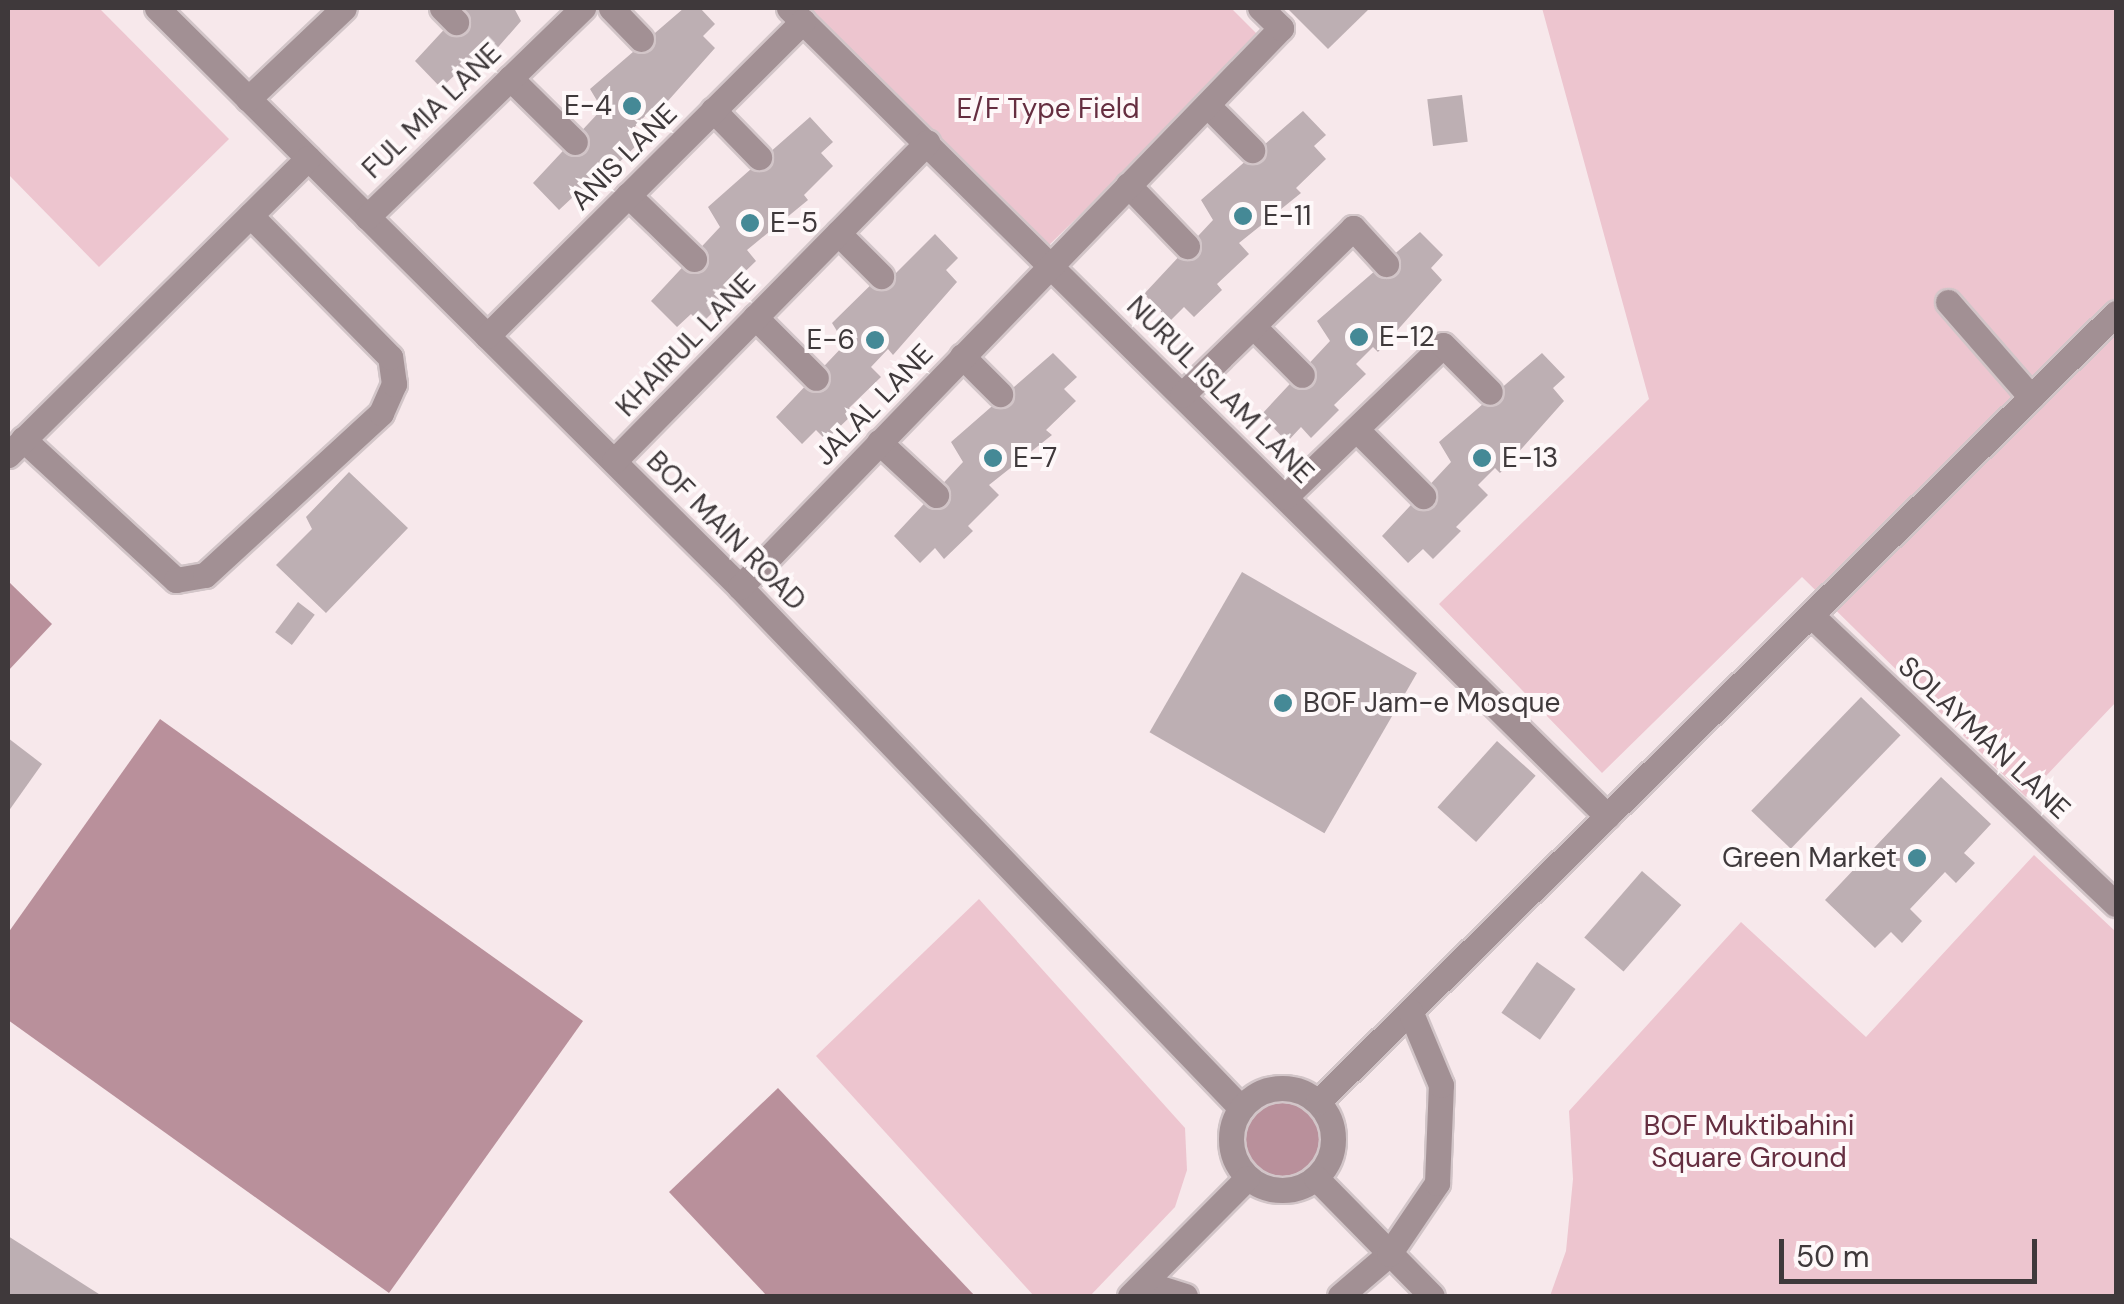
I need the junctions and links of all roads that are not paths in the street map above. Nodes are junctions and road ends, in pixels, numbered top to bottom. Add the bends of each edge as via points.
1 (157, 8) edge
2 (344, 8) edge
3 (583, 8) edge
4 (611, 8) edge
5 (1260, 8) edge
6 (796, 14) edge
7 (642, 39) dead end
8 (510, 78) junction
9 (248, 99) junction
10 (1207, 104) junction
11 (713, 110) junction
12 (575, 142) dead end
13 (927, 142) junction
14 (1252, 150) dead end
15 (759, 157) dead end
16 (308, 158) junction
17 (1128, 185) junction
18 (628, 195) junction
19 (250, 215) junction
20 (367, 216) junction
21 (838, 232) junction
22 (1187, 246) dead end
23 (694, 259) dead end
24 (1386, 264) dead end
25 (1050, 265) junction
26 (880, 276) dead end
27 (1948, 302) dead end
28 (2116, 313) edge
29 (755, 317) junction
30 (1254, 326) junction
31 (487, 336) junction
32 (962, 356) junction
33 (1302, 374) dead end
34 (816, 378) dead end
35 (1490, 392) dead end
36 (1000, 394) dead end
37 (1182, 395) junction
38 (2031, 397) junction
39 (1356, 429) junction
40 (879, 442) junction
41 (15, 447) edge
42 (614, 461) junction
43 (936, 495) dead end
44 (1423, 496) dead end
45 (1285, 497) junction
46 (740, 587) junction
47 (1811, 615) junction
48 (1607, 816) junction
49 (2116, 904) edge
50 (1410, 1011) junction
51 (1318, 1102) junction
52 (1241, 1108) junction
53 (1248, 1178) junction
54 (1316, 1178) junction
55 (1389, 1254) junction
56 (1137, 1290) edge
57 (1184, 1296) edge
58 (1340, 1296) edge
59 (1432, 1296) edge

1 - 9 street, BOF MAIN ROAD
2 - 9 street
3 - 8 street, FUL MIA LANE
4 - 7 street
5 - 10 street, JALAL LANE via 1281,28
6 - 11 street, ANIS LANE
6 - 13 street, NURUL ISLAM LANE
8 - 12 street
8 - 20 street, FUL MIA LANE
9 - 16 street, BOF MAIN ROAD
10 - 14 street
10 - 17 street, JALAL LANE
11 - 15 street
11 - 18 street, ANIS LANE
13 - 21 street, KHAIRUL LANE
13 - 25 street, NURUL ISLAM LANE
16 - 19 street
16 - 20 street, BOF MAIN ROAD
17 - 22 street
17 - 25 street, JALAL LANE
18 - 23 street
18 - 31 street, ANIS LANE
19 - 41 street
19 - 41 street via 390,357 394,384 380,413 205,575 176,580
20 - 31 street, BOF MAIN ROAD
21 - 26 street
21 - 29 street, KHAIRUL LANE
24 - 30 street via 1353,228
25 - 32 street, JALAL LANE
25 - 37 street, NURUL ISLAM LANE
27 - 38 street
28 - 38 street
29 - 34 street
29 - 42 street, KHAIRUL LANE
30 - 33 street
30 - 37 street
31 - 42 street, BOF MAIN ROAD
32 - 36 street
32 - 40 street, JALAL LANE
35 - 39 street via 1444,344
37 - 45 street, NURUL ISLAM LANE
38 - 47 street
39 - 44 street
39 - 45 street
40 - 43 street
40 - 46 street, JALAL LANE
42 - 46 street, BOF MAIN ROAD
45 - 48 street, NURUL ISLAM LANE
46 - 52 street, BOF MAIN ROAD
47 - 48 street
47 - 49 street, SOLAYMAN LANE
48 - 50 street
50 - 51 street
50 - 55 street via 1441,1084 1438,1183
51 - 52 street via 1287,1088 1270,1089
51 - 54 street via 1333,1132 1327,1165
52 - 53 street via 1230,1136
53 - 54 street via 1289,1190
53 - 56 street
54 - 55 street
55 - 58 street
55 - 59 street
56 - 57 street

